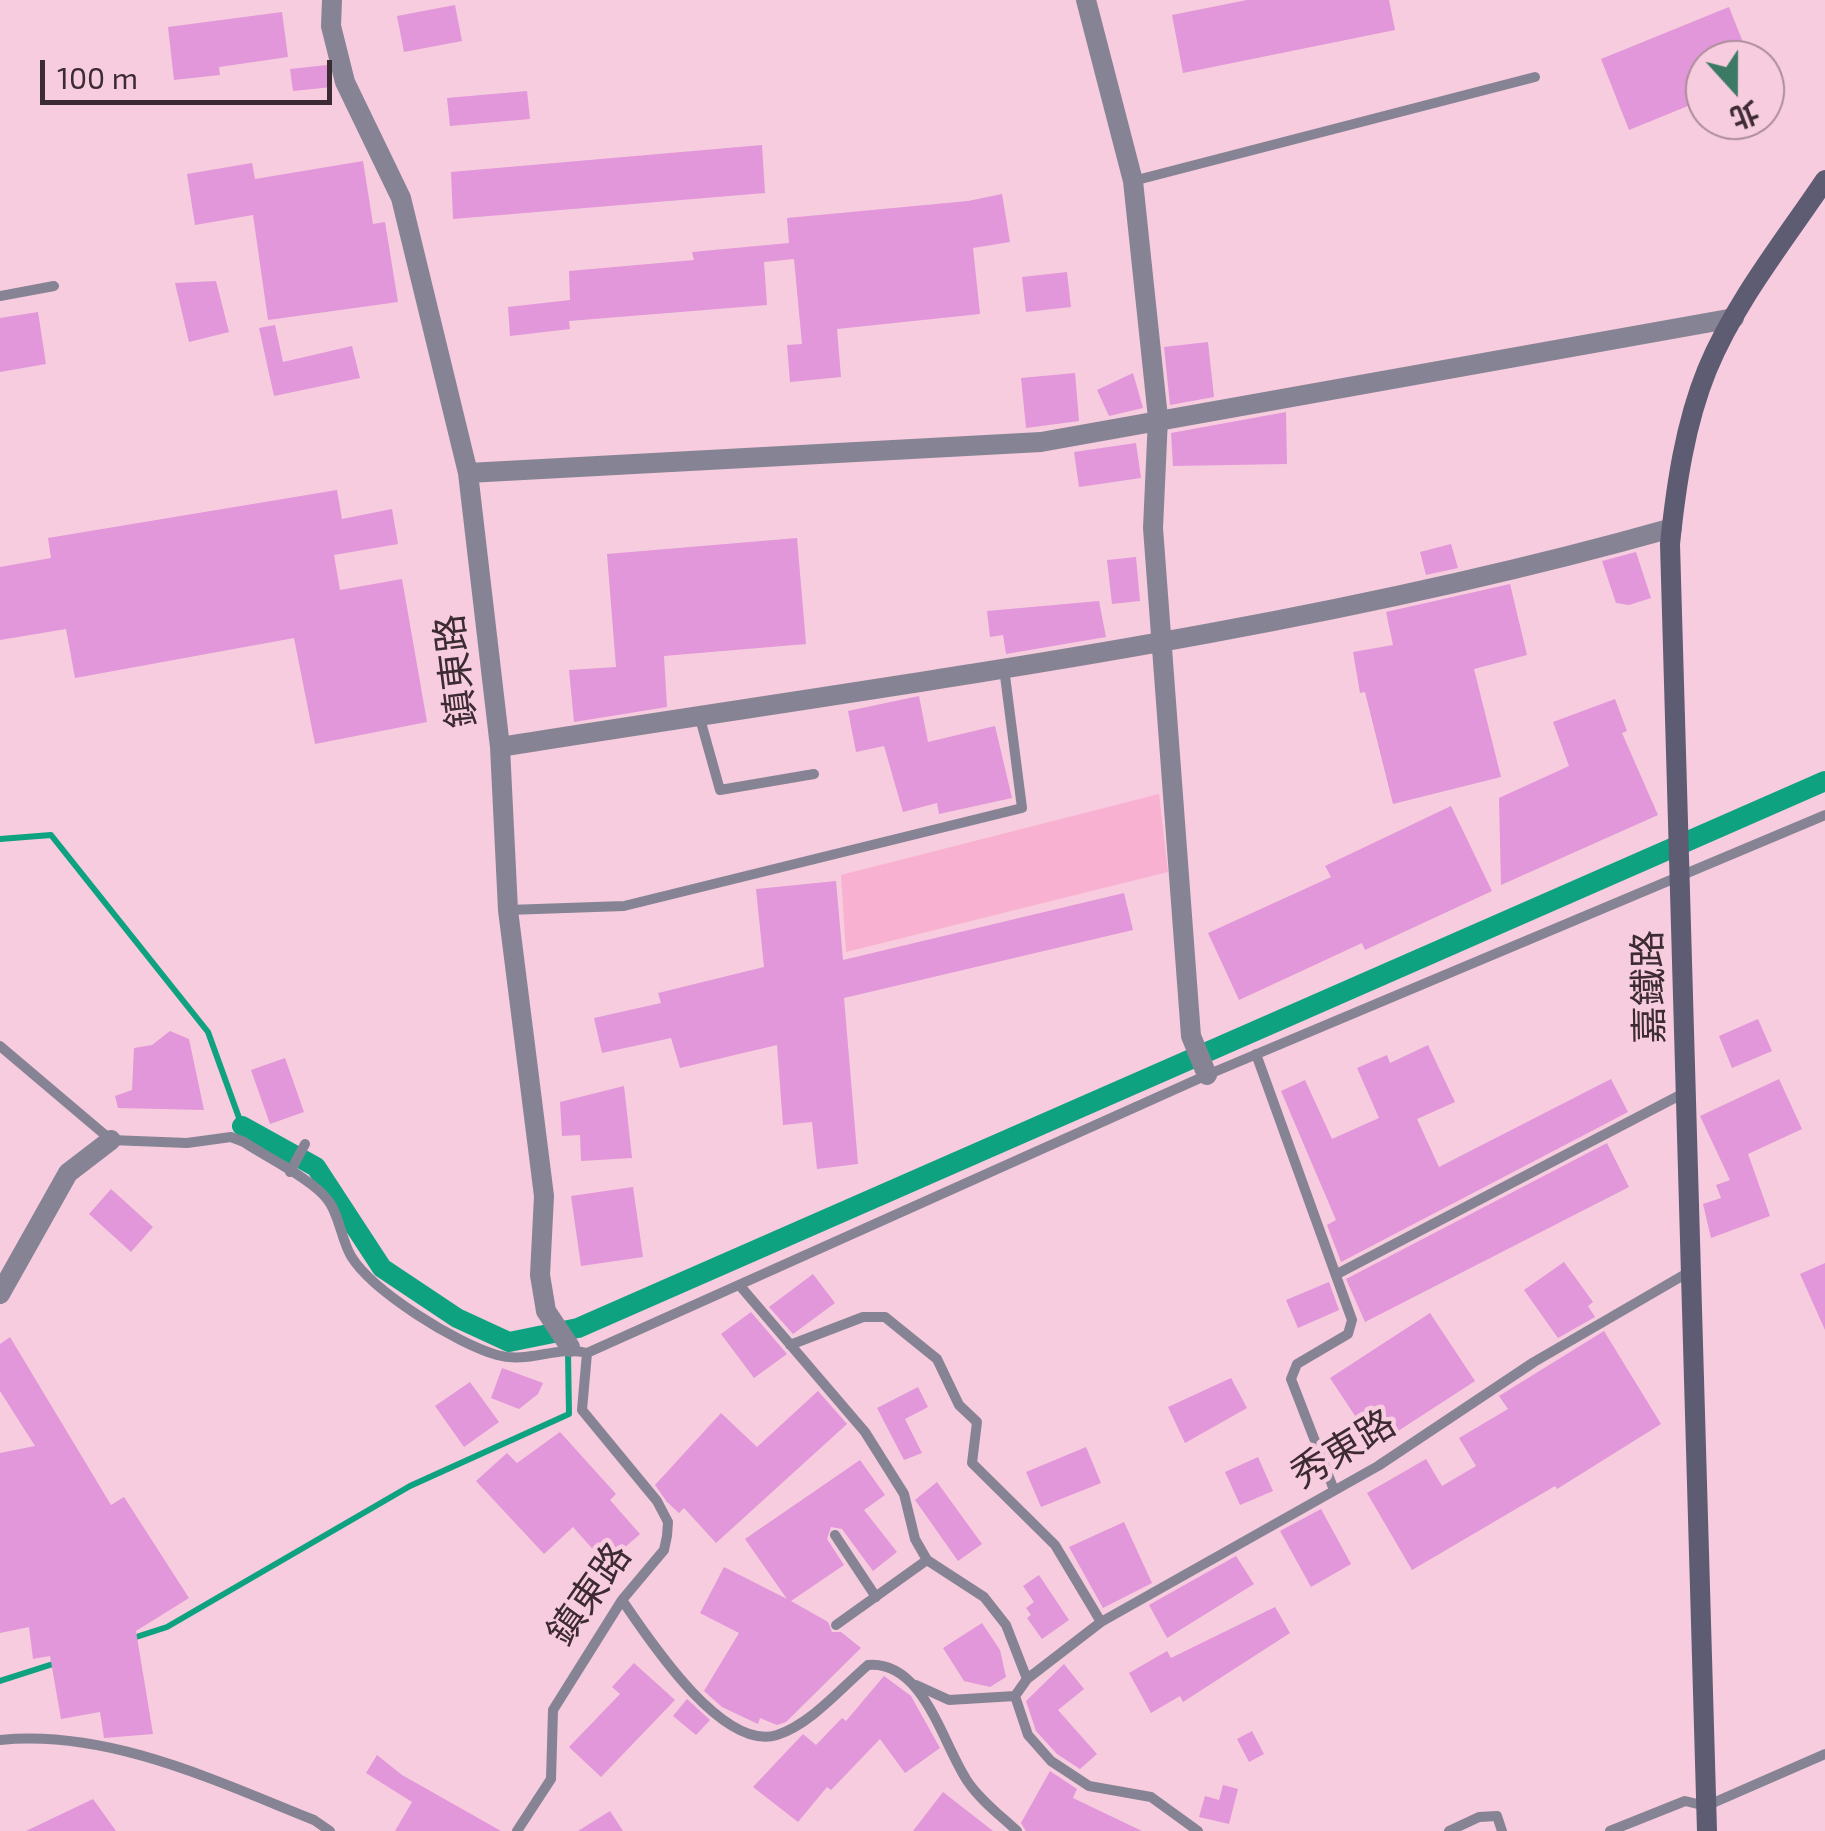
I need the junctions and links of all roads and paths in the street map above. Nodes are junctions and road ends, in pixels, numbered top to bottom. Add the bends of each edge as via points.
1 (332, 0) edge
2 (1086, 0) edge
3 (1535, 77) dead end
4 (1825, 180) edge
5 (1133, 181) junction
6 (54, 286) dead end
7 (0, 296) edge
8 (1734, 318) junction
9 (1158, 418) junction
10 (468, 473) junction
11 (1672, 528) junction
12 (1161, 640) junction
13 (1004, 668) junction
14 (699, 715) junction
15 (500, 747) junction
16 (814, 774) dead end
17 (1825, 815) edge
18 (1682, 868) junction
19 (508, 910) junction
20 (0, 1046) edge
21 (1256, 1054) junction
22 (1204, 1067) junction
23 (1686, 1092) junction
24 (112, 1140) junction
25 (305, 1144) dead end
26 (290, 1172) junction
27 (1690, 1272) junction
28 (1337, 1274) junction
29 (741, 1287) junction
30 (0, 1294) edge
31 (790, 1345) junction
32 (578, 1350) junction
33 (1334, 1490) junction
34 (835, 1535) dead end
35 (928, 1560) junction
36 (876, 1597) junction
37 (622, 1600) junction
38 (1100, 1622) junction
39 (836, 1625) dead end
40 (1027, 1680) junction
41 (915, 1685) junction
42 (1015, 1696) junction
43 (0, 1740) edge
44 (1825, 1754) edge
45 (1706, 1806) junction
46 (330, 1831) edge
47 (517, 1831) edge
48 (1017, 1831) edge
49 (1198, 1831) edge
50 (1449, 1831) edge
51 (1502, 1831) edge
52 (1610, 1831) edge
53 (1707, 1831) edge

1 - 10 street, 鎮東路 via 331,26 345,82 401,198
2 - 5 street
3 - 5 lane
4 - 8 street, 嘉鐵路
5 - 9 street
6 - 7 lane
8 - 9 street
8 - 11 street, 嘉鐵路 via 1707,370 1683,452
9 - 10 street via 1040,442
9 - 12 street via 1153,528
10 - 15 street, 鎮東路
11 - 12 street via 1435,590
11 - 18 street, 嘉鐵路
12 - 13 street
12 - 22 street via 1191,1036
13 - 14 street
13 - 19 lane via 1022,808 624,906
14 - 15 street
14 - 16 lane via 720,790
15 - 19 street, 鎮東路
17 - 18 lane
18 - 21 lane
18 - 23 street, 嘉鐵路
19 - 32 street, 鎮東路 via 544,1196 540,1274 546,1311
20 - 24 lane
21 - 22 lane
21 - 28 lane
22 - 29 lane
23 - 27 street, 嘉鐵路
23 - 28 lane
24 - 26 lane via 231,1137
24 - 30 street via 68,1172
25 - 26 lane
26 - 32 lane via 328,1199 353,1260 422,1317 499,1356
27 - 33 lane, 秀東路
27 - 45 street, 嘉鐵路
28 - 33 lane via 1352,1320 1348,1334 1297,1364 1291,1379
29 - 31 lane
29 - 32 lane
31 - 35 lane via 865,1432 904,1494 915,1540
31 - 38 lane via 862,1317 885,1317 937,1359 958,1405 976,1422 972,1463 1054,1545
32 - 37 lane, 鎮東路 via 582,1410 668,1522 664,1550
33 - 38 lane, 秀東路
34 - 36 lane
35 - 36 lane
35 - 40 lane via 984,1597 1006,1625
36 - 39 lane
37 - 41 lane via 684,1686 753,1736 796,1727 868,1665
37 - 47 lane, 鎮東路 via 553,1710 550,1780
38 - 40 lane, 秀東路
40 - 42 lane, 秀東路
41 - 42 lane via 949,1700
41 - 48 lane via 968,1782
42 - 49 lane via 1028,1734 1051,1761 1089,1786 1151,1797
43 - 46 lane via 34,1737 144,1757
44 - 45 lane
45 - 52 lane via 1684,1801
45 - 53 street, 嘉鐵路
50 - 51 lane via 1497,1816

